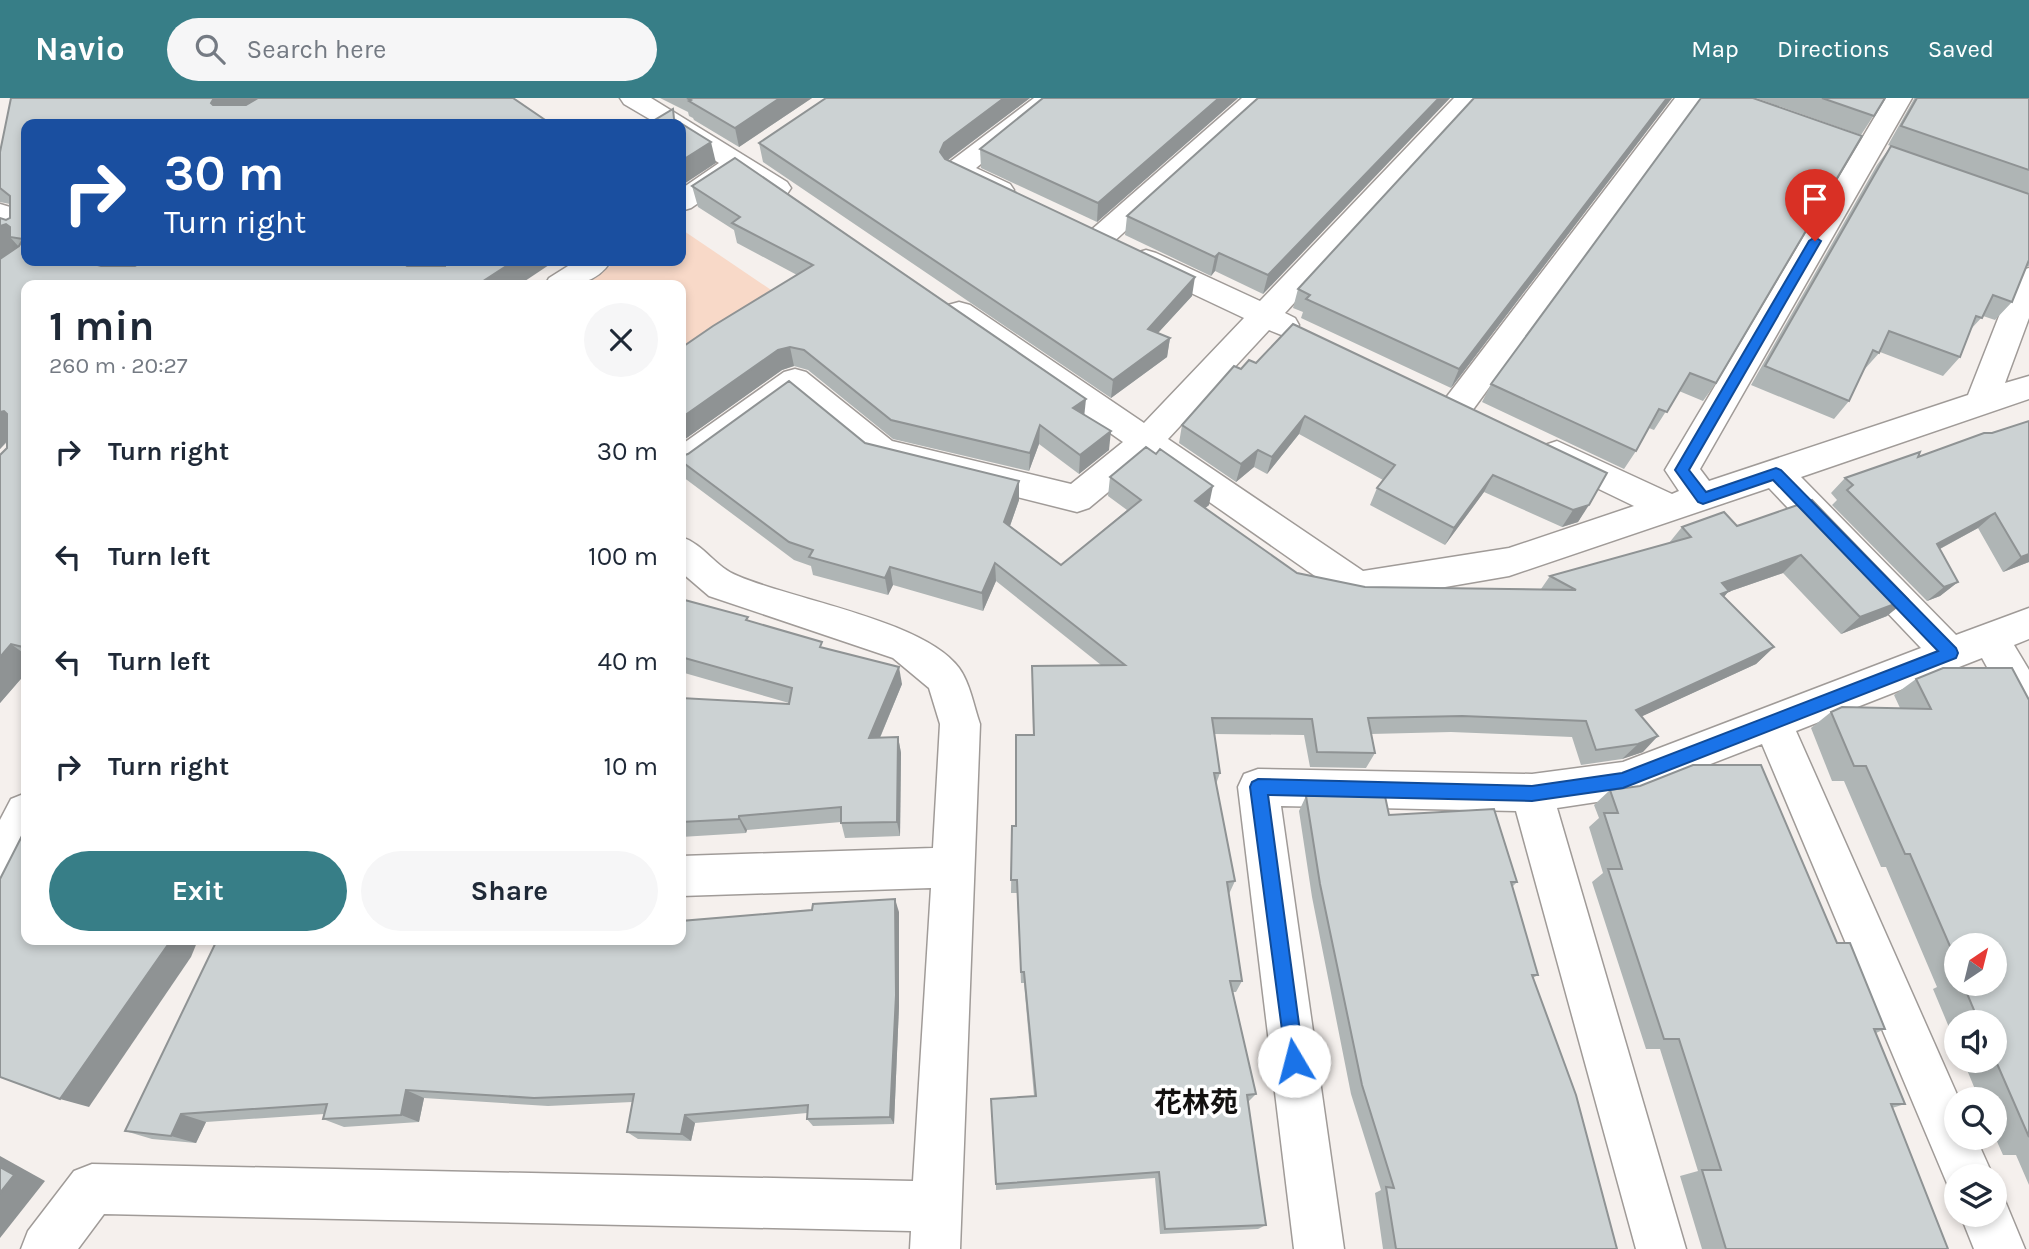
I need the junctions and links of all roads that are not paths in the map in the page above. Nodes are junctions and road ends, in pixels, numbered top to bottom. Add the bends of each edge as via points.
1 (633, 98) edge
2 (1050, 98) edge
3 (1258, 98) edge
4 (1468, 98) edge
5 (1688, 98) edge
6 (1899, 98) edge
7 (668, 119) edge
8 (686, 129) edge
9 (750, 155) junction
10 (686, 199) edge
11 (795, 200) edge
12 (1028, 204) edge
13 (0, 212) edge
14 (21, 227) edge
15 (414, 266) edge
16 (588, 266) edge
17 (2029, 278) edge
18 (433, 280) edge
19 (568, 280) edge
20 (931, 293) edge
21 (1264, 316) junction
22 (1312, 338) edge
23 (2029, 387) edge
24 (1982, 402) junction
25 (1457, 407) edge
26 (1147, 441) junction
27 (1528, 441) edge
28 (686, 458) edge
29 (1776, 473) junction
30 (1687, 504) junction
31 (686, 555) edge
32 (2029, 623) edge
33 (1990, 638) junction
34 (1950, 653) junction
35 (2029, 706) edge
36 (1772, 721) junction
37 (1532, 793) junction
38 (21, 822) edge
39 (0, 862) edge
40 (951, 867) junction
41 (686, 876) edge
42 (1963, 1164) edge
43 (1991, 1227) edge
44 (936, 1228) edge
45 (46, 1249) edge
46 (1319, 1249) edge
47 (1661, 1249) edge
48 (2000, 1249) edge

1 - 7 street
2 - 12 street via 957,170
3 - 21 street via 1088,232
4 - 21 street
5 - 25 street
6 - 30 street via 1682,470
8 - 9 street
9 - 10 street
9 - 11 street
13 - 14 street
15 - 18 street
16 - 19 street
17 - 24 street
20 - 26 street
21 - 22 street
21 - 26 street
23 - 24 street
24 - 29 street
26 - 28 street via 1077,499 881,451 795,380
26 - 30 street via 1359,587 1509,562
27 - 30 street
29 - 30 street
29 - 34 street
31 - 40 street via 722,586 906,647 945,679 960,724
32 - 33 street
33 - 34 street
33 - 35 street
34 - 36 street
36 - 37 street via 1623,780
36 - 42 street
37 - 46 street via 1258,787
37 - 47 street
38 - 39 street
40 - 41 street
40 - 44 street
43 - 48 street
44 - 45 street via 92,1189

